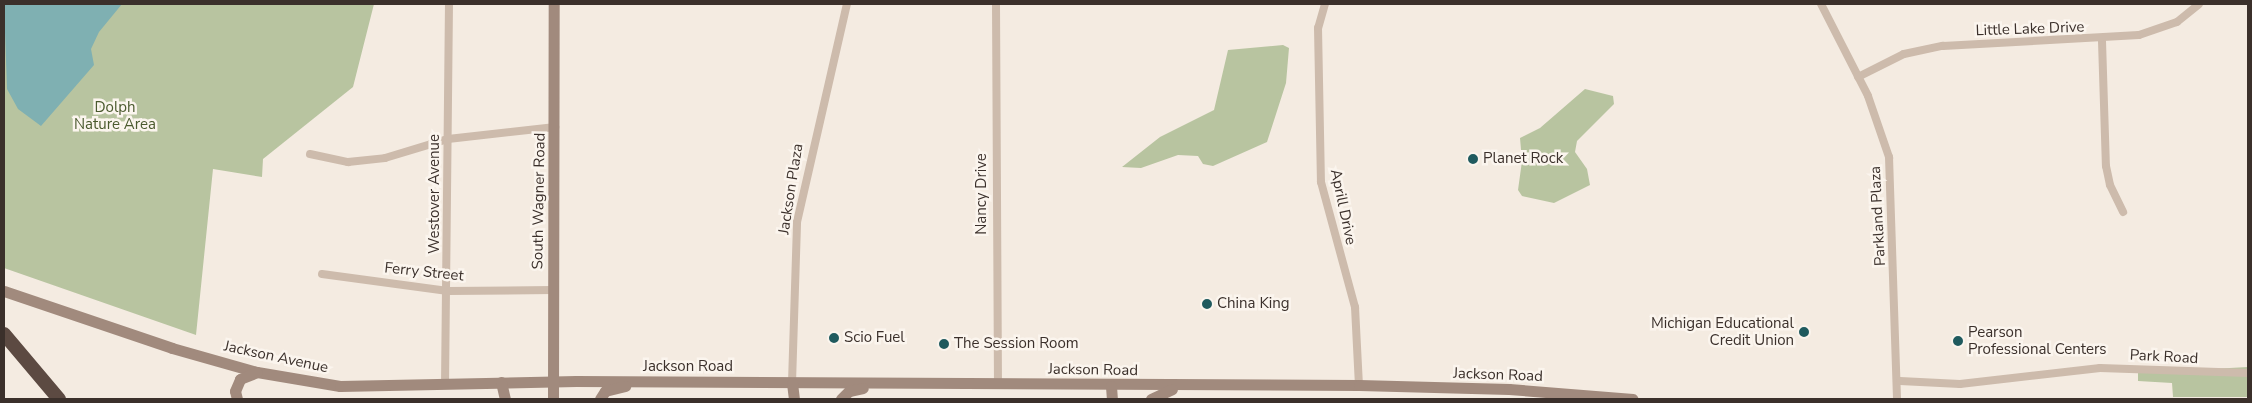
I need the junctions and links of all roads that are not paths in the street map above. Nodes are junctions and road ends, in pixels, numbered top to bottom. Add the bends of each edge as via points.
1 (449, 4) edge
2 (554, 4) edge
3 (847, 4) edge
4 (996, 4) edge
5 (1325, 4) edge
6 (1820, 4) edge
7 (2199, 4) edge
8 (2102, 41) junction
9 (1858, 77) junction
10 (555, 127) junction
11 (448, 139) junction
12 (310, 154) dead end
13 (2123, 212) dead end
14 (322, 274) dead end
15 (553, 290) junction
16 (4, 291) edge
17 (448, 291) junction
18 (4, 334) edge
19 (257, 372) junction
20 (2248, 372) edge
21 (1900, 381) junction
22 (501, 382) junction
23 (552, 382) junction
24 (651, 382) junction
25 (792, 383) junction
26 (885, 383) junction
27 (998, 384) junction
28 (445, 385) junction
29 (1188, 385) junction
30 (1359, 385) junction
31 (1111, 386) junction
32 (1548, 392) junction
33 (59, 399) edge
34 (237, 399) edge
35 (505, 399) edge
36 (553, 399) edge
37 (600, 399) edge
38 (794, 399) edge
39 (841, 399) edge
40 (1112, 399) edge
41 (1151, 399) edge
42 (1558, 399) edge
43 (1633, 399) edge
44 (1897, 399) edge

1 - 11 street, Westover Avenue
2 - 10 main road, South Wagner Road
3 - 25 street, Jackson Plaza via 797,222
4 - 27 street, Nancy Drive
5 - 30 street, Aprill Drive via 1318,28 1321,182 1355,307
6 - 9 street, Parkland Plaza
7 - 8 street, Little Lake Drive via 2159,30
8 - 9 street, Little Lake Drive via 1948,45 1904,54
8 - 13 street via 2106,166 2110,186
9 - 21 street, Parkland Plaza via 1882,130 1892,174
10 - 11 street
10 - 15 main road, South Wagner Road
11 - 12 street via 385,158 348,162
11 - 17 street, Westover Avenue
14 - 17 street, Ferry Street
15 - 17 street, Ferry Street
15 - 23 main road, South Wagner Road
16 - 19 main road, Jackson Avenue via 172,348
17 - 28 street, Westover Avenue
18 - 33 highway
19 - 28 main road, Jackson Avenue via 340,386
19 - 34 main road via 240,379 235,391
20 - 21 street, Park Road via 2100,368 1960,384
21 - 44 street, Parkland Plaza
22 - 23 main road, Jackson Avenue
22 - 28 main road, Jackson Avenue
22 - 35 main road
23 - 24 main road, Jackson Road
23 - 36 main road, South Wagner Road
24 - 25 main road, Jackson Road
24 - 37 main road via 610,390
25 - 26 main road, Jackson Road
25 - 38 main road
26 - 27 main road, Jackson Road
26 - 39 main road via 849,391
27 - 31 main road, Jackson Road
29 - 30 main road, Jackson Road
29 - 31 main road, Jackson Road
29 - 41 main road via 1164,390
30 - 32 main road, Jackson Road
31 - 40 main road
32 - 42 main road
32 - 43 main road, Jackson Road

